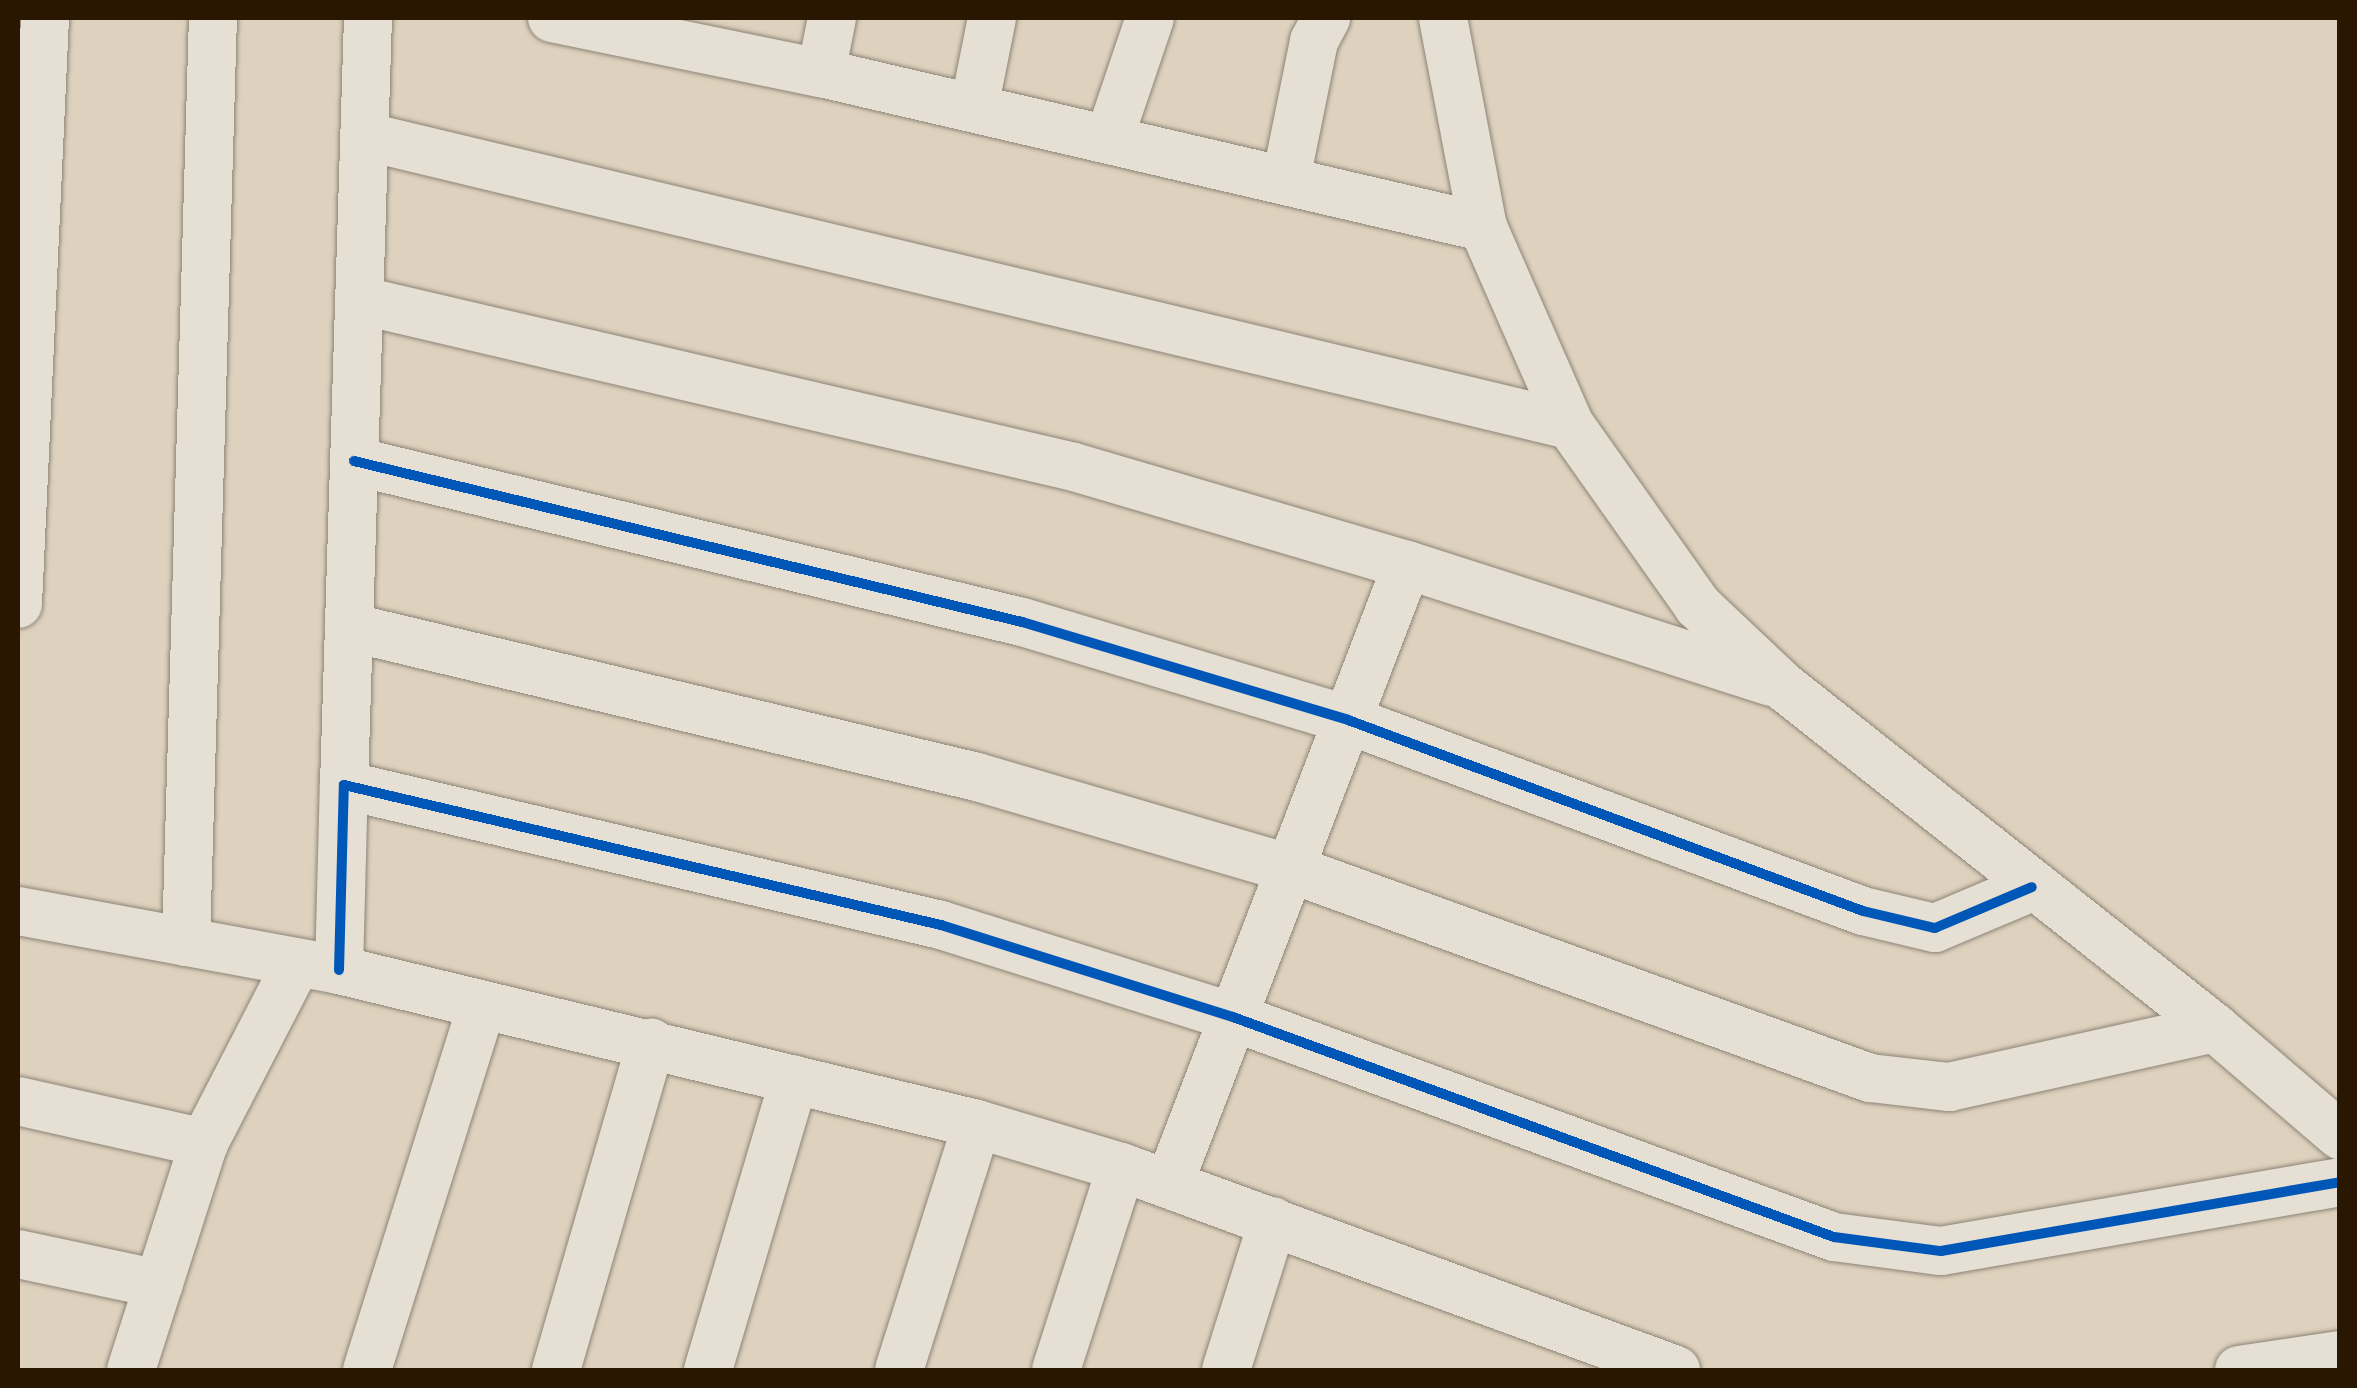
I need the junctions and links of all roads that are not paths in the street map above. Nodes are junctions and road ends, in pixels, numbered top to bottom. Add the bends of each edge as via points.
1 (45, 18) edge
2 (213, 18) edge
3 (368, 18) edge
4 (552, 18) edge
5 (832, 18) edge
6 (992, 18) edge
7 (1150, 18) edge
8 (1326, 18) edge
9 (1443, 18) edge
10 (652, 28) edge
11 (821, 73) junction
12 (974, 108) junction
13 (364, 136) junction
14 (1109, 140) junction
15 (1286, 179) junction
16 (1483, 227) junction
17 (359, 300) junction
18 (1570, 425) junction
19 (354, 460) junction
20 (1407, 565) junction
21 (18, 604) edge
22 (349, 627) junction
23 (1784, 686) junction
24 (1348, 720) junction
25 (344, 785) junction
26 (1290, 869) junction
27 (2032, 886) junction
28 (18, 911) edge
29 (186, 942) junction
30 (318, 966) junction
31 (482, 1006) junction
32 (1234, 1017) junction
33 (2214, 1028) junction
34 (652, 1044) junction
35 (794, 1079) junction
36 (18, 1101) edge
37 (977, 1124) junction
38 (2340, 1135) edge
39 (204, 1144) junction
40 (1121, 1167) junction
41 (2340, 1182) edge
42 (1169, 1184) junction
43 (1273, 1222) junction
44 (18, 1254) edge
45 (159, 1284) junction
46 (2335, 1360) edge
47 (131, 1370) edge
48 (367, 1370) edge
49 (556, 1370) edge
50 (708, 1370) edge
51 (899, 1370) edge
52 (1056, 1370) edge
53 (1226, 1370) edge
54 (1676, 1370) edge
55 (2240, 1370) edge

1 - 21 street
2 - 29 street
3 - 13 street
4 - 10 street
5 - 11 street
6 - 12 street
7 - 14 street
8 - 15 street via 1314,41
9 - 16 street
10 - 11 street
11 - 12 street
12 - 14 street
13 - 17 street
13 - 18 street
14 - 15 street
15 - 16 street
16 - 18 street
17 - 19 street
17 - 20 street via 1074,467
18 - 23 street via 1698,606
19 - 22 street
19 - 24 street via 1022,622
20 - 23 street
20 - 24 street
22 - 25 street
22 - 26 street via 977,777
23 - 27 street
24 - 26 street
24 - 27 street via 1863,910 1935,928
25 - 30 street
25 - 32 street via 941,924
26 - 32 street
26 - 33 street via 1870,1078 1949,1087
27 - 33 street
28 - 29 street
29 - 30 street
30 - 31 street
30 - 39 street
31 - 34 street
31 - 48 street
32 - 41 street via 1834,1238 1940,1250
32 - 42 street
33 - 38 street
34 - 35 street
34 - 49 street
35 - 37 street
35 - 50 street
36 - 39 street
37 - 40 street
37 - 51 street
39 - 45 street
40 - 42 street
40 - 52 street
42 - 43 street
43 - 53 street
43 - 54 street
44 - 45 street
45 - 47 street
46 - 55 street

